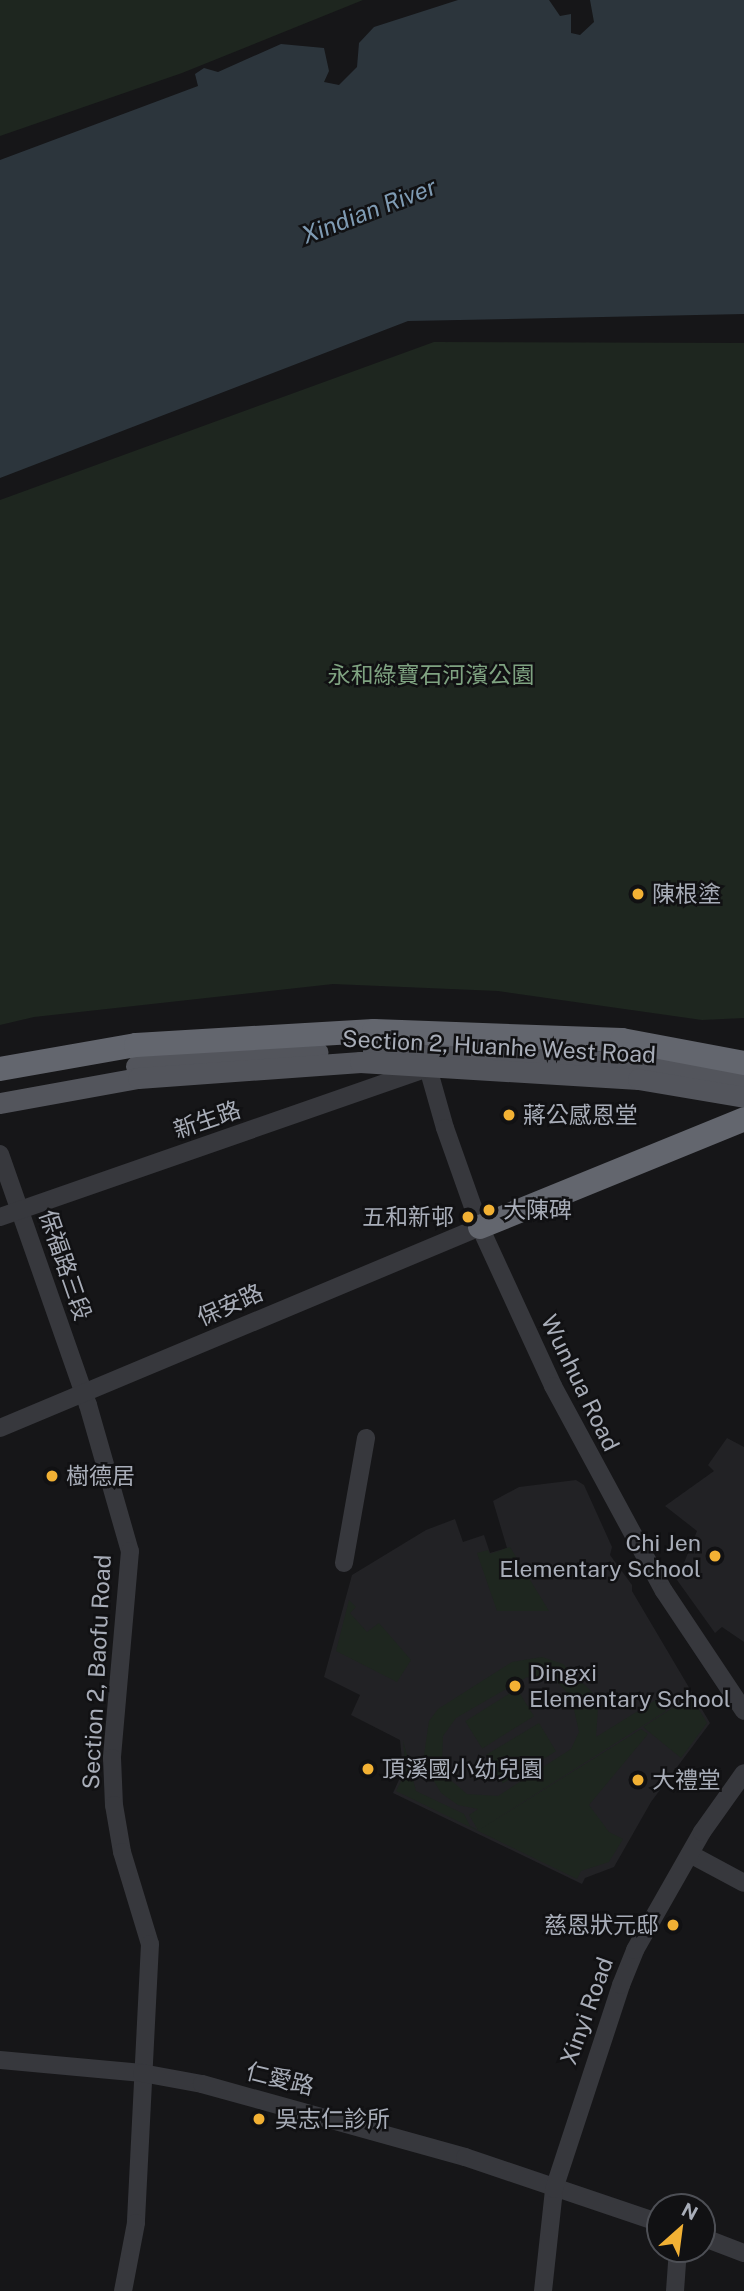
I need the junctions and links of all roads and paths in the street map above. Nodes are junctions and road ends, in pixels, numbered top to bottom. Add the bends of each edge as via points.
1 (429, 1059) junction
2 (744, 1063) edge
3 (0, 1069) edge
4 (744, 1080) edge
5 (0, 1089) edge
6 (744, 1097) edge
7 (0, 1103) edge
8 (744, 1119) edge
9 (0, 1154) edge
10 (20, 1210) junction
11 (0, 1217) edge
12 (480, 1227) junction
13 (82, 1393) junction
14 (0, 1428) edge
15 (366, 1438) dead end
16 (344, 1563) dead end
17 (744, 1711) edge
18 (744, 1773) edge
19 (691, 1854) junction
20 (744, 1883) edge
21 (0, 2060) edge
22 (142, 2073) junction
23 (554, 2189) junction
24 (646, 2218) edge
25 (716, 2242) edge
26 (744, 2253) edge
27 (677, 2263) edge
28 (123, 2291) edge
29 (543, 2291) edge
30 (675, 2291) edge

1 - 4 main road, Section 2, Huanhe West Road via 636,1063
1 - 5 main road, Section 2, Huanhe West Road via 180,1059
1 - 6 main road, Section 2, Huanhe West Road via 638,1079
1 - 7 main road, Section 2, Huanhe West Road via 138,1078
1 - 10 street, 新生路
1 - 12 street, Wunhua Road
2 - 3 highway via 622,1041 374,1031 135,1045
8 - 12 highway
9 - 10 street, 保福路三段
10 - 11 street, 新生路
10 - 13 street, 保福路三段
12 - 13 street, 保安路
12 - 17 street, Wunhua Road via 597,1475 691,1634
13 - 14 street, 保安路
13 - 22 street, Section 2, Baofu Road via 130,1552 112,1758 122,1852 150,1944
15 - 16 street
18 - 19 street, Xinyi Road
19 - 20 street
19 - 23 street, Xinyi Road via 625,1974
21 - 22 street, 仁愛路
22 - 23 street, 仁愛路 via 318,2114 466,2157
22 - 28 street, Section 2, Baofu Road via 136,2223
23 - 24 street, 仁愛路
23 - 29 street, Xinyi Road
25 - 26 street
27 - 30 street

